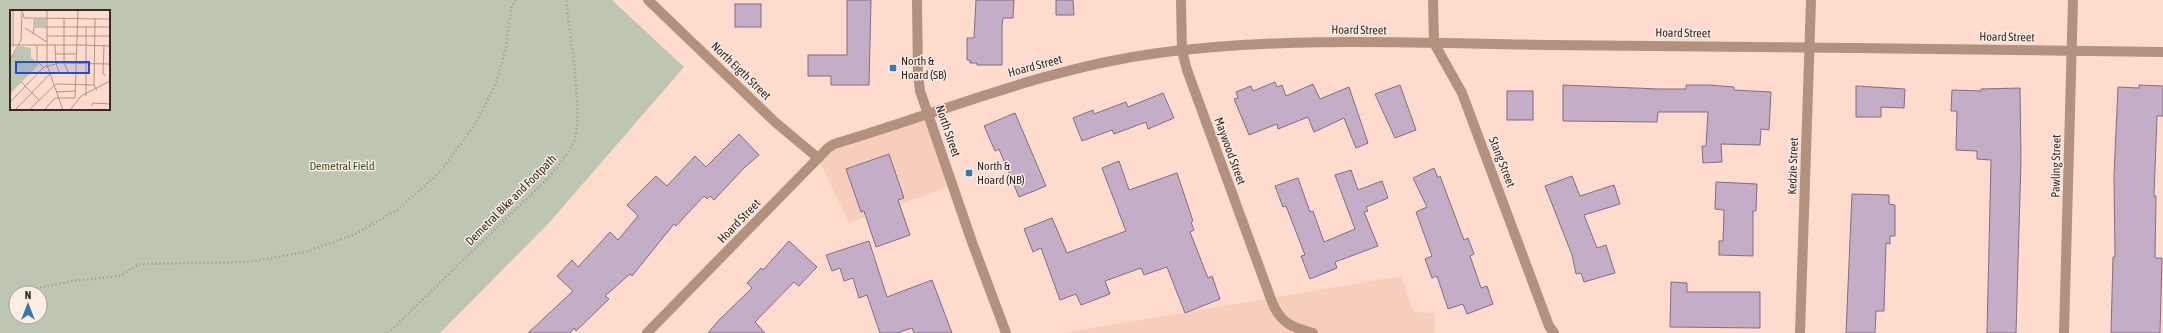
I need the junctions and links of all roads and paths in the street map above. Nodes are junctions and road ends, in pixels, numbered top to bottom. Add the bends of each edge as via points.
1 (515, 0) edge
2 (566, 0) edge
3 (648, 0) edge
4 (917, 0) edge
5 (1181, 0) edge
6 (1433, 0) edge
7 (1811, 0) edge
8 (2073, 0) edge
9 (1434, 43) junction
10 (1810, 47) junction
11 (1182, 51) junction
12 (2072, 51) junction
13 (2163, 52) edge
14 (928, 114) junction
15 (818, 158) junction
16 (48, 286) edge
17 (388, 333) edge
18 (647, 333) edge
19 (1006, 333) edge
20 (1313, 333) edge
21 (1554, 333) edge
22 (1800, 333) edge
23 (2064, 333) edge

1 - 16 path via 511,8 506,48 496,84 474,126 440,172 397,210 354,235 305,252 248,262 139,264 120,276
2 - 17 path, Demetral Bike and Footpath via 578,110 575,139 564,160
3 - 15 street, North Eigth Street via 775,122
4 - 14 street, North Street via 918,74 920,91
5 - 11 street, Maywood Street
6 - 9 street, Stang Street
7 - 10 street, Kedzie Street
8 - 12 street, Pawling Street
9 - 10 street, Hoard Street
9 - 11 street, Hoard Street via 1282,42
9 - 21 street, Stang Street via 1462,93 1549,326
10 - 12 street, Hoard Street
10 - 22 street, Kedzie Street
11 - 14 street, Hoard Street via 1094,64 975,97
11 - 20 street, Maywood Street via 1274,307 1283,322 1293,328
12 - 13 street, Hoard Street
12 - 23 street, Pawling Street
14 - 15 street, Hoard Street via 895,127 834,144
14 - 19 street, North Street
15 - 18 street, Hoard Street

